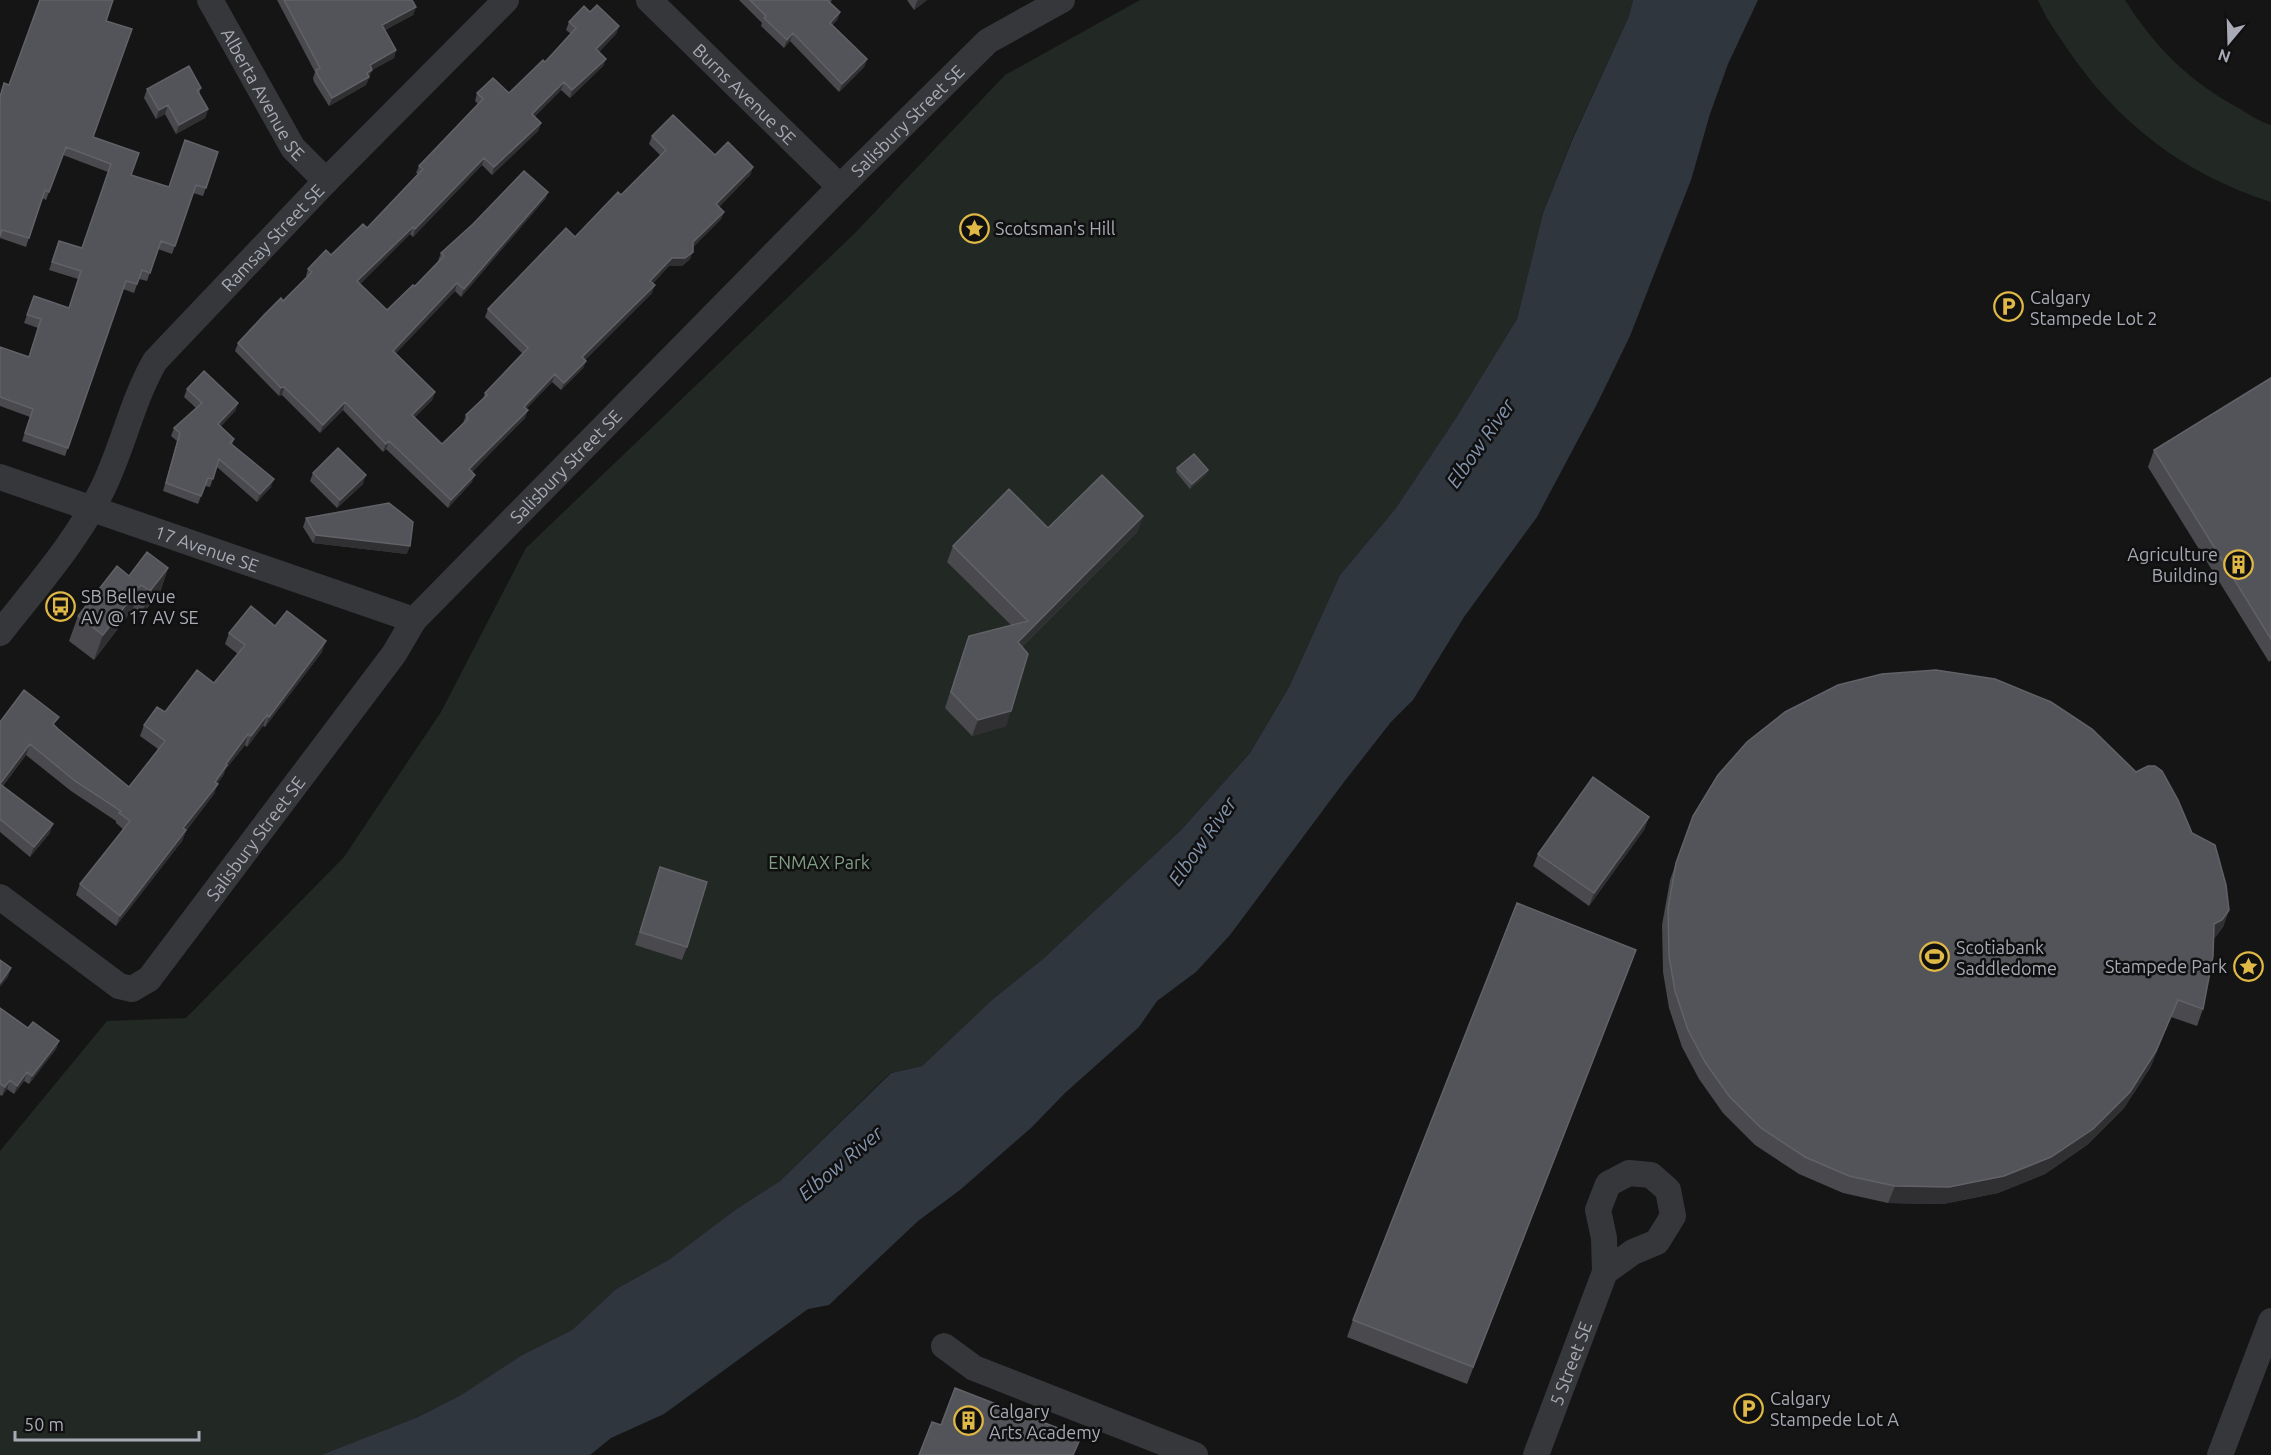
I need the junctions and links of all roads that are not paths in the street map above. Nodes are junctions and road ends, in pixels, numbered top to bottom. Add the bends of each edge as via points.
1 (210, 0) edge
2 (506, 0) edge
3 (650, 0) edge
4 (1062, 0) edge
5 (326, 181) junction
6 (840, 187) junction
7 (0, 477) edge
8 (91, 509) junction
9 (414, 620) junction
10 (0, 633) edge
11 (0, 897) edge
12 (1605, 1272) dead end
13 (2271, 1321) edge
14 (944, 1346) dead end
15 (1195, 1455) edge
16 (1536, 1455) edge
17 (2220, 1455) edge

1 - 5 street, Alberta Avenue SE via 293,148
2 - 5 street, Ramsay Street SE
3 - 6 street, Burns Avenue SE
4 - 6 street, Salisbury Street SE via 988,40
5 - 8 street, Ramsay Street SE via 154,361
6 - 9 street, Salisbury Street SE
7 - 8 street, 17 Avenue SE
8 - 9 street, 17 Avenue SE
8 - 10 street, Ramsay Street SE via 68,546
9 - 11 street, Salisbury Street SE via 394,654 149,979 132,989 119,986
12 - 16 street, 5 Street SE
13 - 17 street
14 - 15 street via 974,1368

